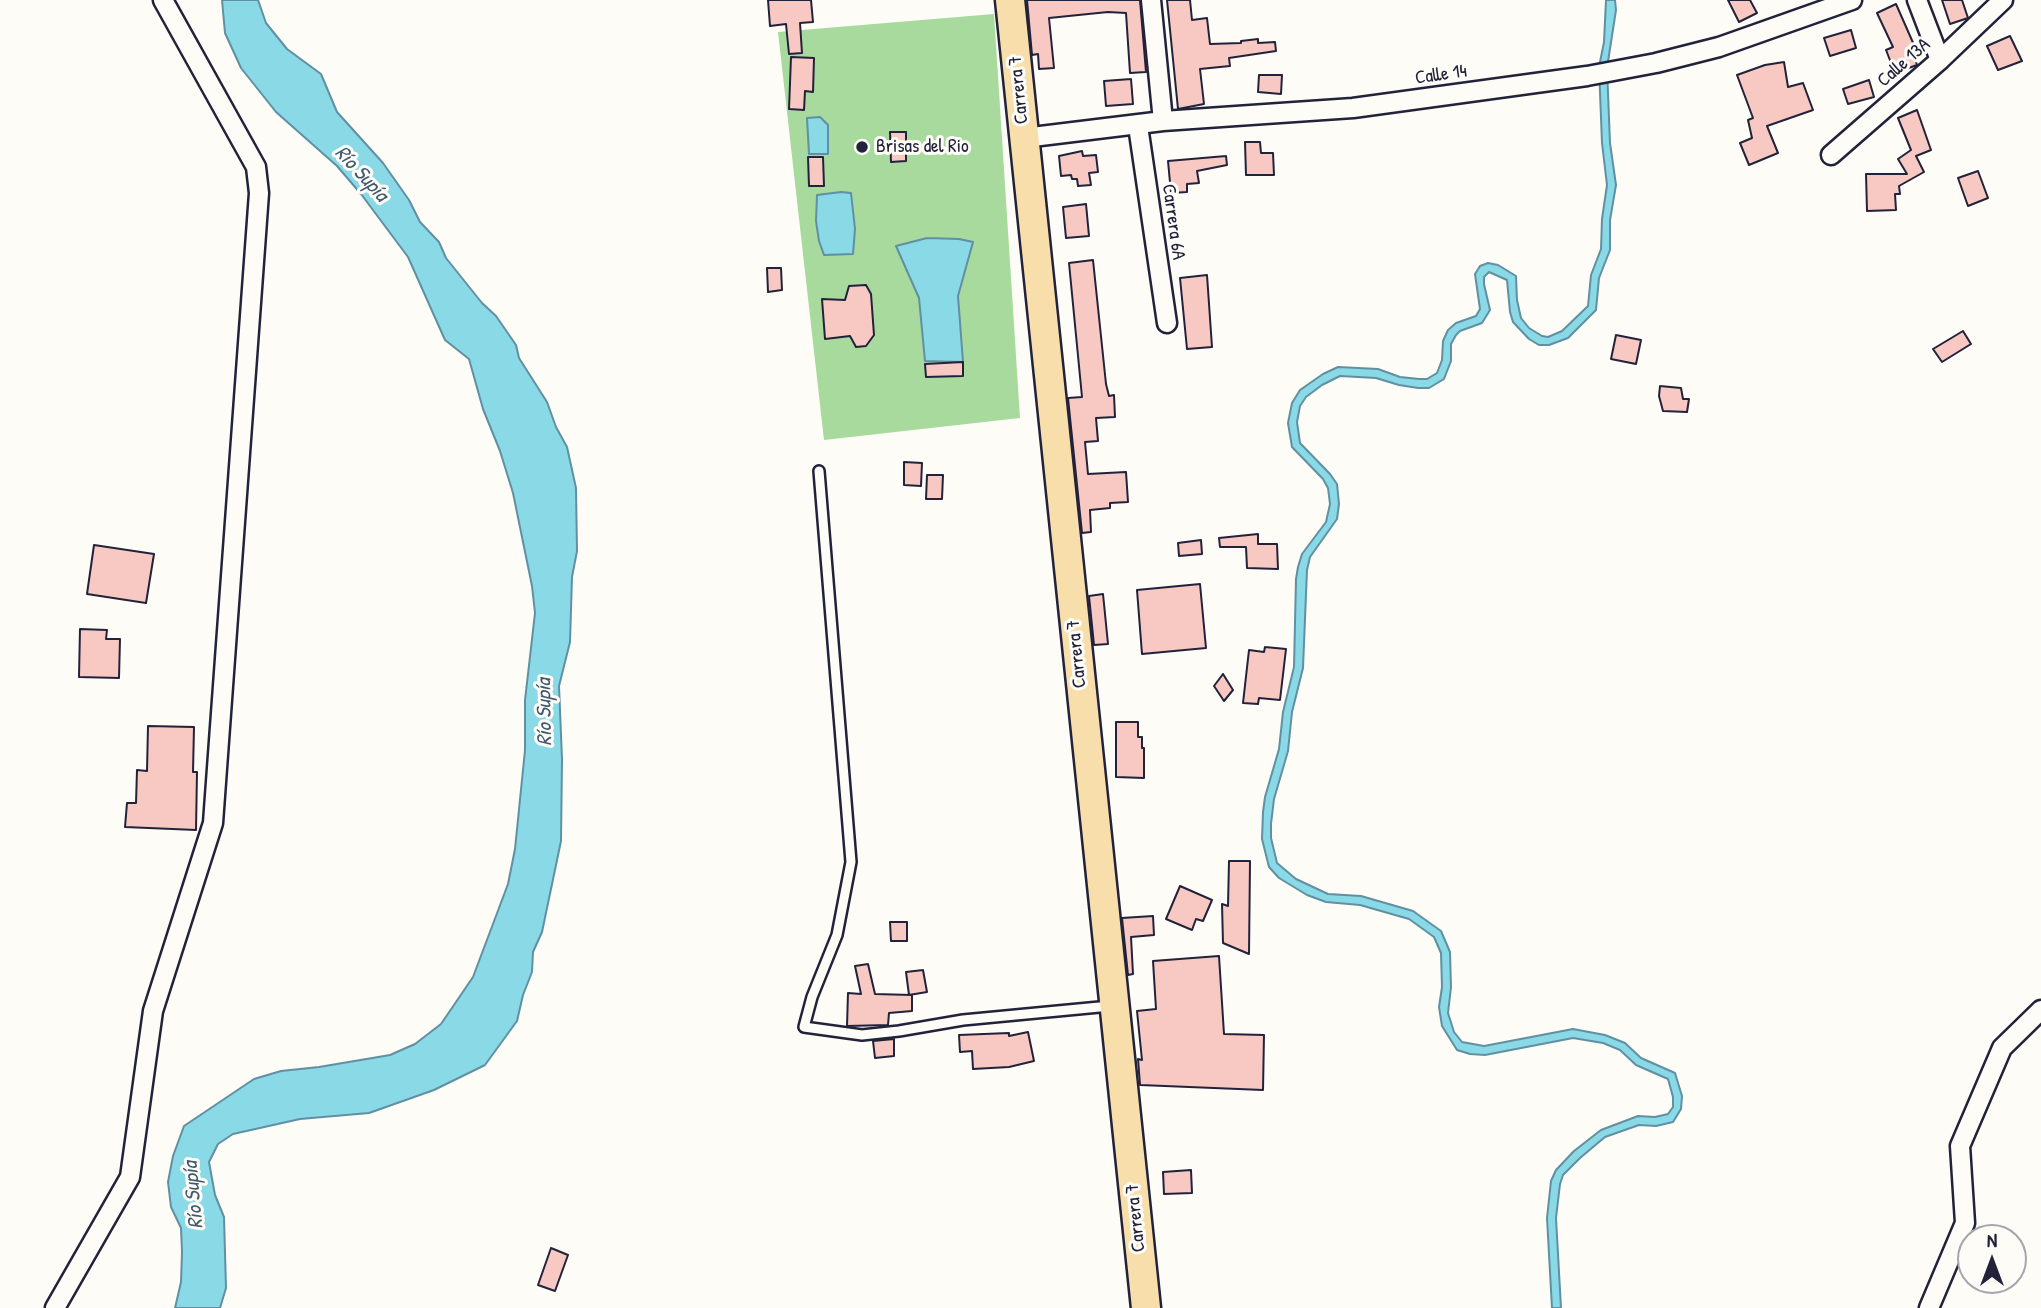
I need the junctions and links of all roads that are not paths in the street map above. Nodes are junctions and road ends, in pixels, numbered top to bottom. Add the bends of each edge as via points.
1 (163, 0) edge
2 (1010, 0) edge
3 (1151, 0) edge
4 (1852, 0) edge
5 (1917, 0) edge
6 (2003, 0) edge
7 (1940, 60) junction
8 (1163, 121) junction
9 (1138, 126) junction
10 (1024, 138) junction
11 (1830, 155) dead end
12 (1167, 323) dead end
13 (819, 471) dead end
14 (1113, 1005) junction
15 (2041, 1010) edge
16 (55, 1308) edge
17 (1146, 1308) edge
18 (1929, 1308) edge

1 - 16 street via 257,167 259,192 213,822 153,1011 130,1177
2 - 10 main road, Carrera 7
3 - 8 street
4 - 8 street, Calle 14 via 1719,47 1619,71 1353,108
5 - 7 street
6 - 7 street, Calle 13A
7 - 11 street, Calle 13A
8 - 9 street, Calle 14
9 - 10 street, Calle 14
9 - 12 street, Carrera 6A
10 - 14 main road, Carrera 7
13 - 14 lane via 851,862 836,935 804,1027 862,1035
14 - 17 main road, Carrera 7
15 - 18 street via 2002,1048 1961,1146 1965,1223

